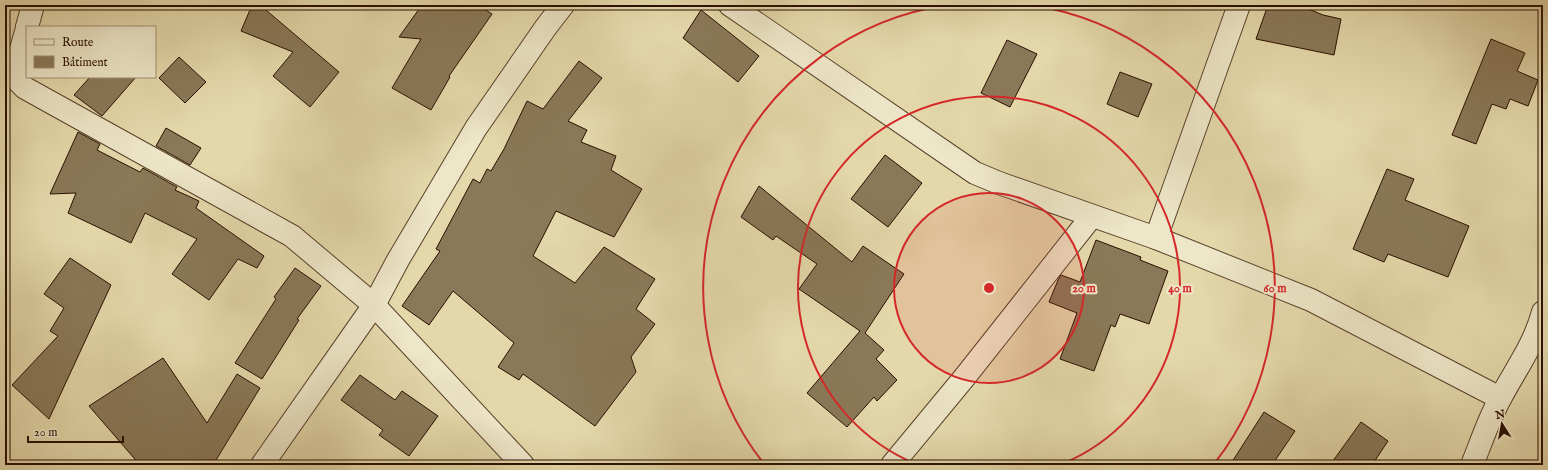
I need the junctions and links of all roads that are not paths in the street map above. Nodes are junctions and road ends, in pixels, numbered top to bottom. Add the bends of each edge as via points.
1 (33, 5) edge
2 (563, 5) edge
3 (730, 5) edge
4 (1239, 5) edge
5 (28, 26) edge
6 (26, 31) edge
7 (10, 71) edge
8 (1092, 216) junction
9 (1156, 238) junction
10 (374, 305) junction
11 (1543, 312) edge
12 (1500, 398) junction
13 (262, 465) edge
14 (523, 465) edge
15 (892, 465) edge
16 (1472, 465) edge

1 - 5 street
2 - 10 street via 476,128
3 - 8 street via 975,173
4 - 9 street
6 - 7 street
7 - 10 street via 25,88 292,236
8 - 9 street
8 - 15 street
9 - 12 street via 1311,300
10 - 13 street
10 - 14 street
11 - 12 street via 1538,331
12 - 16 street

